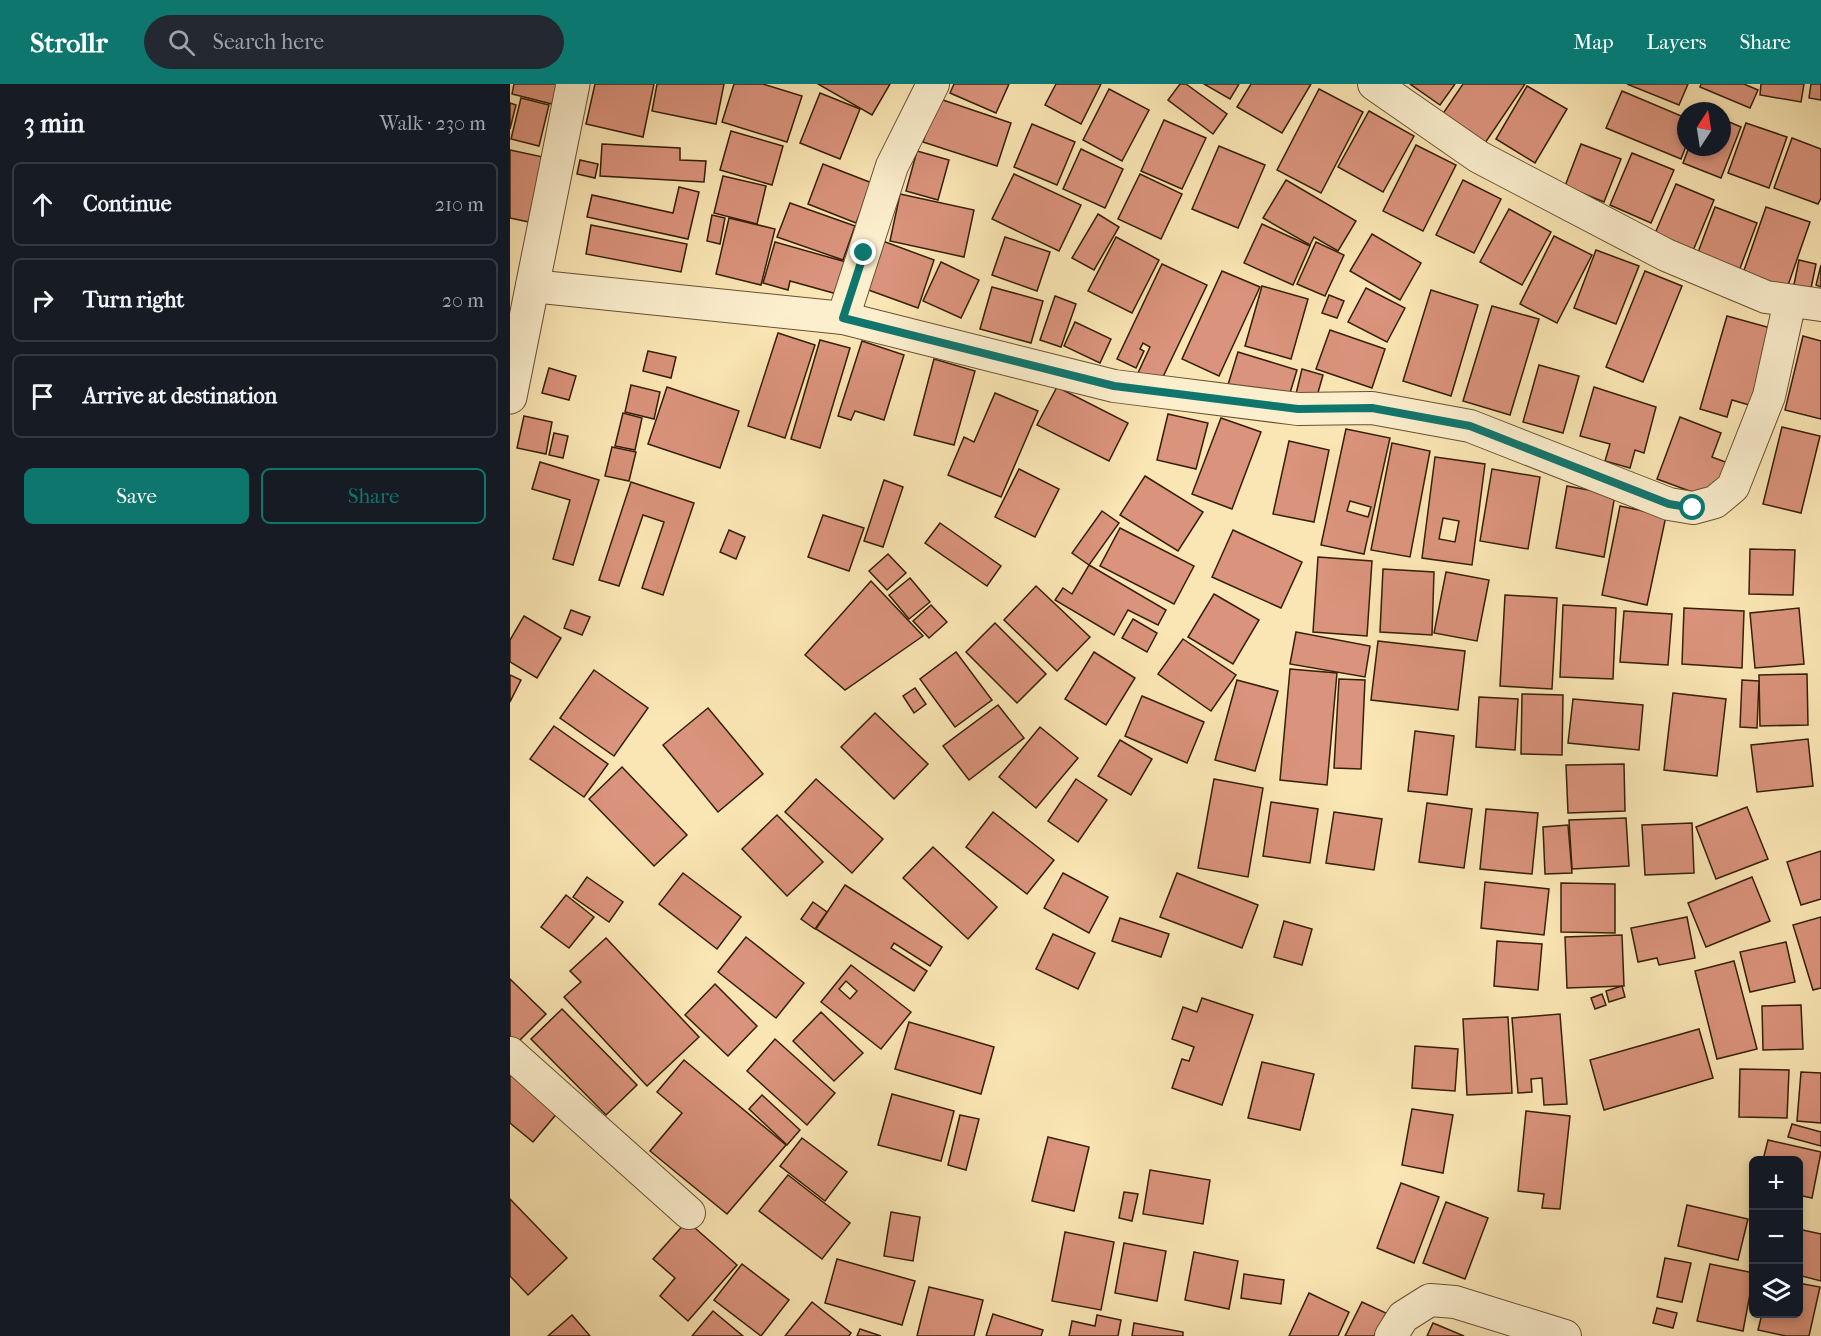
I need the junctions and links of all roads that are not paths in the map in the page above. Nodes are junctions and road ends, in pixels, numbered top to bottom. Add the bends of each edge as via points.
1 (573, 84) edge
2 (933, 84) edge
3 (1374, 84) edge
4 (532, 285) junction
5 (1790, 300) junction
6 (1821, 305) edge
7 (843, 318) junction
8 (510, 397) edge
9 (510, 1053) edge
10 (689, 1213) dead end
11 (1391, 1336) edge
12 (1565, 1336) edge

1 - 4 street
2 - 7 street via 892,166
3 - 5 street via 1479,157 1655,249 1766,297
4 - 7 street
4 - 8 street
5 - 6 street
5 - 7 street via 1769,396 1733,487 1715,502 1693,508 1669,504 1470,426 1372,408 1298,409 1114,386
9 - 10 street
11 - 12 street via 1403,1317 1430,1300 1455,1302

